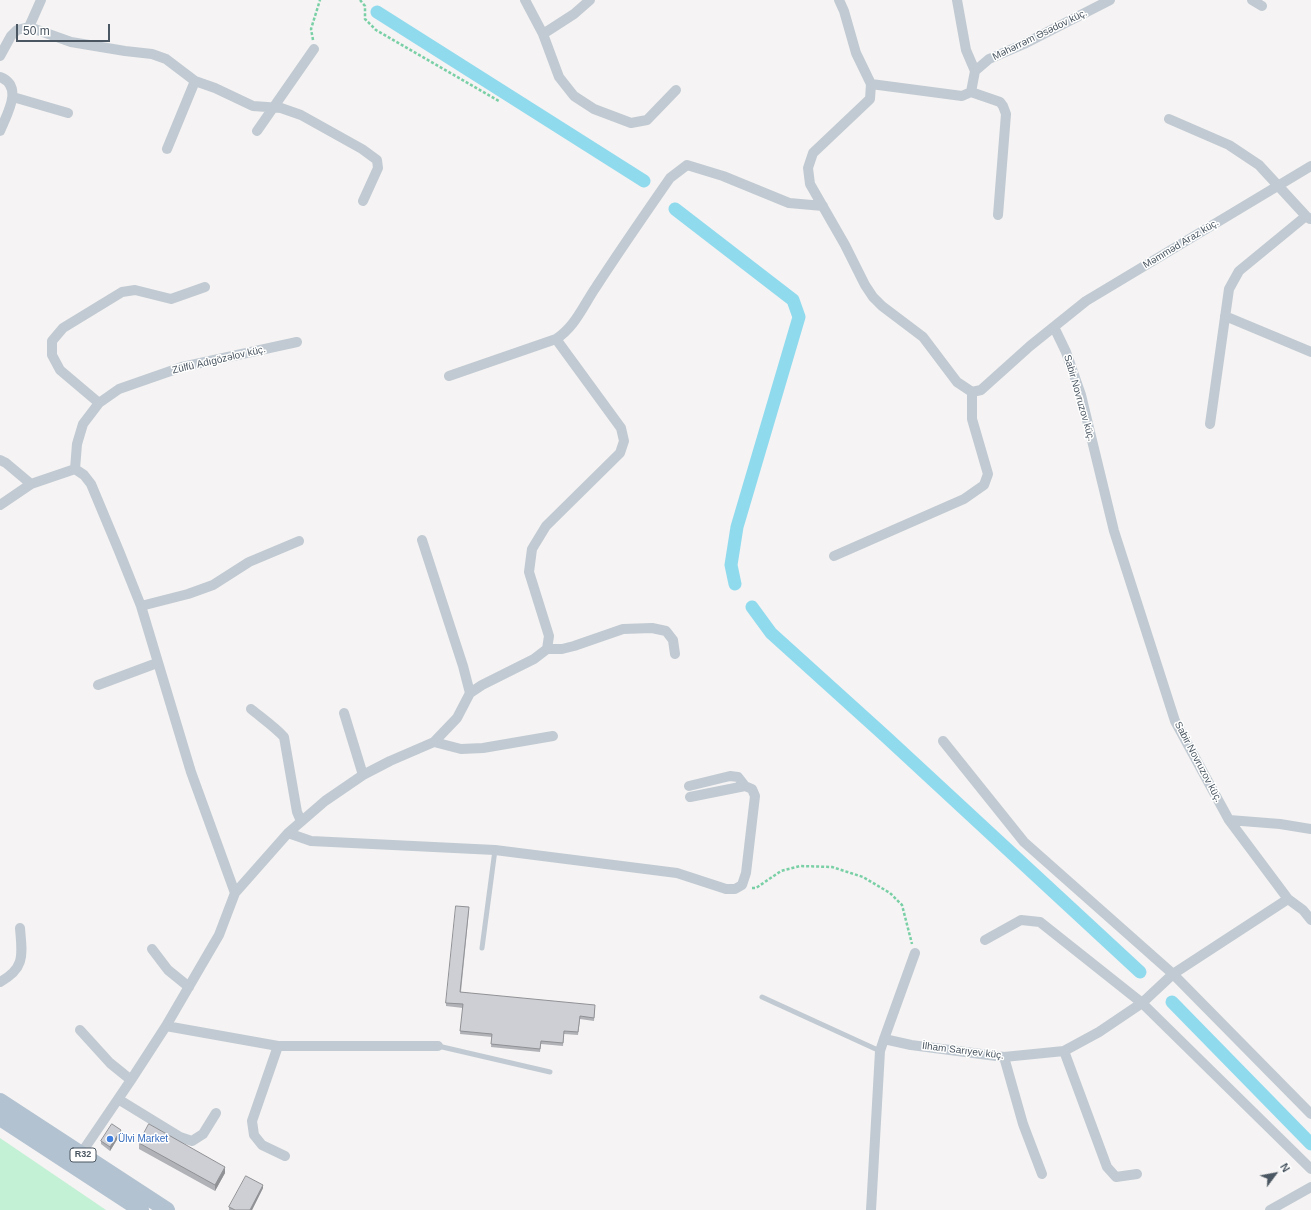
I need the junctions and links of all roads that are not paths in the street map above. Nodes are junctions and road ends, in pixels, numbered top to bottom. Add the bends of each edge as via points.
1 (41, 0) edge
2 (525, 0) edge
3 (590, 0) edge
4 (839, 0) edge
5 (957, 0) edge
6 (1110, 0) edge
7 (1252, 0) edge
8 (1262, 6) dead end
9 (29, 27) junction
10 (543, 34) junction
11 (314, 49) road end
12 (0, 56) edge
13 (975, 71) junction
14 (0, 77) edge
15 (195, 81) junction
16 (871, 84) junction
17 (676, 90) dead end
18 (971, 92) junction
19 (13, 98) junction
20 (274, 107) junction
21 (68, 113) dead end
22 (1169, 119) dead end
23 (0, 131) edge
24 (257, 131) dead end
25 (167, 149) dead end
26 (1311, 166) edge
27 (1279, 185) junction
28 (363, 201) dead end
29 (823, 206) junction
30 (998, 215) dead end
31 (1308, 218) edge
32 (205, 287) dead end
33 (1225, 316) junction
34 (1054, 327) junction
35 (556, 339) junction
36 (297, 342) dead end
37 (1311, 352) edge
38 (449, 376) dead end
39 (972, 392) junction
40 (99, 403) junction
41 (1210, 424) dead end
42 (0, 460) edge
43 (75, 469) junction
44 (31, 484) junction
45 (0, 505) edge
46 (300, 540) dead end
47 (422, 540) dead end
48 (834, 556) dead end
49 (141, 606) junction
50 (547, 649) junction
51 (675, 654) dead end
52 (157, 663) junction
53 (98, 685) dead end
54 (470, 693) junction
55 (251, 709) dead end
56 (344, 713) dead end
57 (553, 736) dead end
58 (943, 741) dead end
59 (434, 742) junction
60 (363, 774) junction
61 (689, 786) dead end
62 (745, 786) junction
63 (690, 797) dead end
64 (1229, 820) junction
65 (301, 821) junction
66 (1311, 829) edge
67 (288, 833) junction
68 (495, 850) junction
69 (235, 893) junction
70 (1288, 899) junction
71 (1307, 910) edge
72 (1311, 920) edge
73 (20, 928) dead end
74 (985, 940) dead end
75 (482, 948) dead end
76 (152, 949) dead end
77 (915, 953) road end
78 (1173, 974) junction
79 (0, 982) edge
80 (189, 987) junction
81 (762, 997) dead end
82 (1142, 1003) junction
83 (166, 1026) junction
84 (80, 1030) dead end
85 (884, 1039) junction
86 (278, 1046) junction
87 (438, 1046) joint
88 (880, 1051) junction
89 (1064, 1051) junction
90 (1004, 1057) junction
91 (550, 1072) dead end
92 (131, 1080) junction
93 (118, 1100) junction
94 (0, 1101) edge
95 (216, 1113) dead end
96 (1311, 1114) edge
97 (0, 1118) edge
98 (285, 1156) dead end
99 (77, 1160) junction
100 (1311, 1169) edge
101 (1042, 1174) dead end
102 (1137, 1174) dead end
103 (1311, 1187) edge
104 (141, 1210) edge
105 (167, 1210) edge
106 (871, 1210) edge
107 (1270, 1210) edge

1 - 9 street
2 - 10 street
3 - 10 street
4 - 16 street via 856,53
5 - 13 street via 966,50
6 - 13 street, Məhərrəm Əsədov küç. via 989,59
7 - 8 street
9 - 12 street via 17,30 10,36
9 - 15 street via 71,42 152,54 166,59
10 - 17 street via 560,77 574,96 594,109 631,123 647,120
11 - 20 street
13 - 18 street
14 - 19 street via 6,79 12,87
15 - 20 street via 253,106
15 - 25 street
16 - 18 street via 962,96
16 - 29 street via 870,99 813,153 808,168 810,184
18 - 30 street via 1000,102 1006,114
19 - 21 street
19 - 23 street
20 - 24 street
20 - 28 street via 301,115 377,160 378,168
22 - 27 street via 1230,145 1260,165
26 - 27 street, Məmməd Araz küç.
27 - 31 street
27 - 34 street, Məmməd Araz küç. via 1086,301
29 - 35 street via 789,203 723,176 686,165 670,178 574,322
29 - 39 street via 873,297 923,337 957,382
31 - 33 street via 1239,271 1229,289
32 - 40 street via 171,299 135,290 122,292 63,328 52,341 52,355 60,370
33 - 37 street
33 - 41 street
34 - 39 street via 981,390
34 - 64 street, Sabir Novruzov küç. via 1081,395 1114,531 1175,721
35 - 38 street
35 - 50 street via 621,428 624,441 620,453 546,526 532,549 529,572 549,636
36 - 40 street, Zülfü Adıgözəlov küç. via 182,367 119,389
39 - 48 street via 972,419 988,474 984,485 964,499
40 - 43 street, Zülfü Adıgözəlov küç. via 83,424 76,444
42 - 44 street
43 - 44 street
43 - 49 street via 91,484
44 - 45 street
46 - 49 street via 249,562 213,585
47 - 54 street
49 - 52 street
50 - 51 street via 574,646 623,629 652,628 666,632 673,640
50 - 54 street via 534,659
52 - 53 street
52 - 69 street via 191,772
54 - 59 street via 457,718
55 - 65 street via 284,737 297,812
56 - 60 street
57 - 59 street via 483,748 462,749
58 - 78 street via 1024,842
59 - 60 street
60 - 65 street via 325,800
61 - 62 street via 730,776 738,777
62 - 63 street
62 - 68 street via 752,789 755,796 746,873 742,885 735,889 726,889 677,873
64 - 66 street
64 - 70 street, Sabir Novruzov küç.
65 - 67 street
67 - 68 street via 311,840
67 - 69 street
68 - 75 lane
69 - 80 street via 219,936
70 - 71 street, Sabir Novruzov küç.
70 - 78 street, İlham Sarıyev küç.
71 - 72 street, Sabir Novruzov küç.
73 - 79 street via 22,957 18,968
74 - 82 street via 1021,920 1040,922
76 - 80 street via 168,970
77 - 85 street
78 - 82 street, İlham Sarıyev küç.
78 - 96 street
80 - 83 street
81 - 88 lane
82 - 89 street, İlham Sarıyev küç. via 1099,1032
82 - 100 street
83 - 86 street
83 - 92 street
84 - 92 street via 110,1063
85 - 88 street
85 - 90 street, İlham Sarıyev küç.
86 - 87 street
86 - 98 street via 252,1121 254,1135 262,1145
87 - 91 lane
88 - 106 street
89 - 90 street, İlham Sarıyev küç.
89 - 102 street via 1107,1167 1116,1177
90 - 101 street
92 - 93 street
93 - 95 street via 180,1137 192,1141 203,1134
93 - 99 street
94 - 99 main road, R32
97 - 99 main road, R32
99 - 104 main road, R32
99 - 105 main road, R32
103 - 107 street

